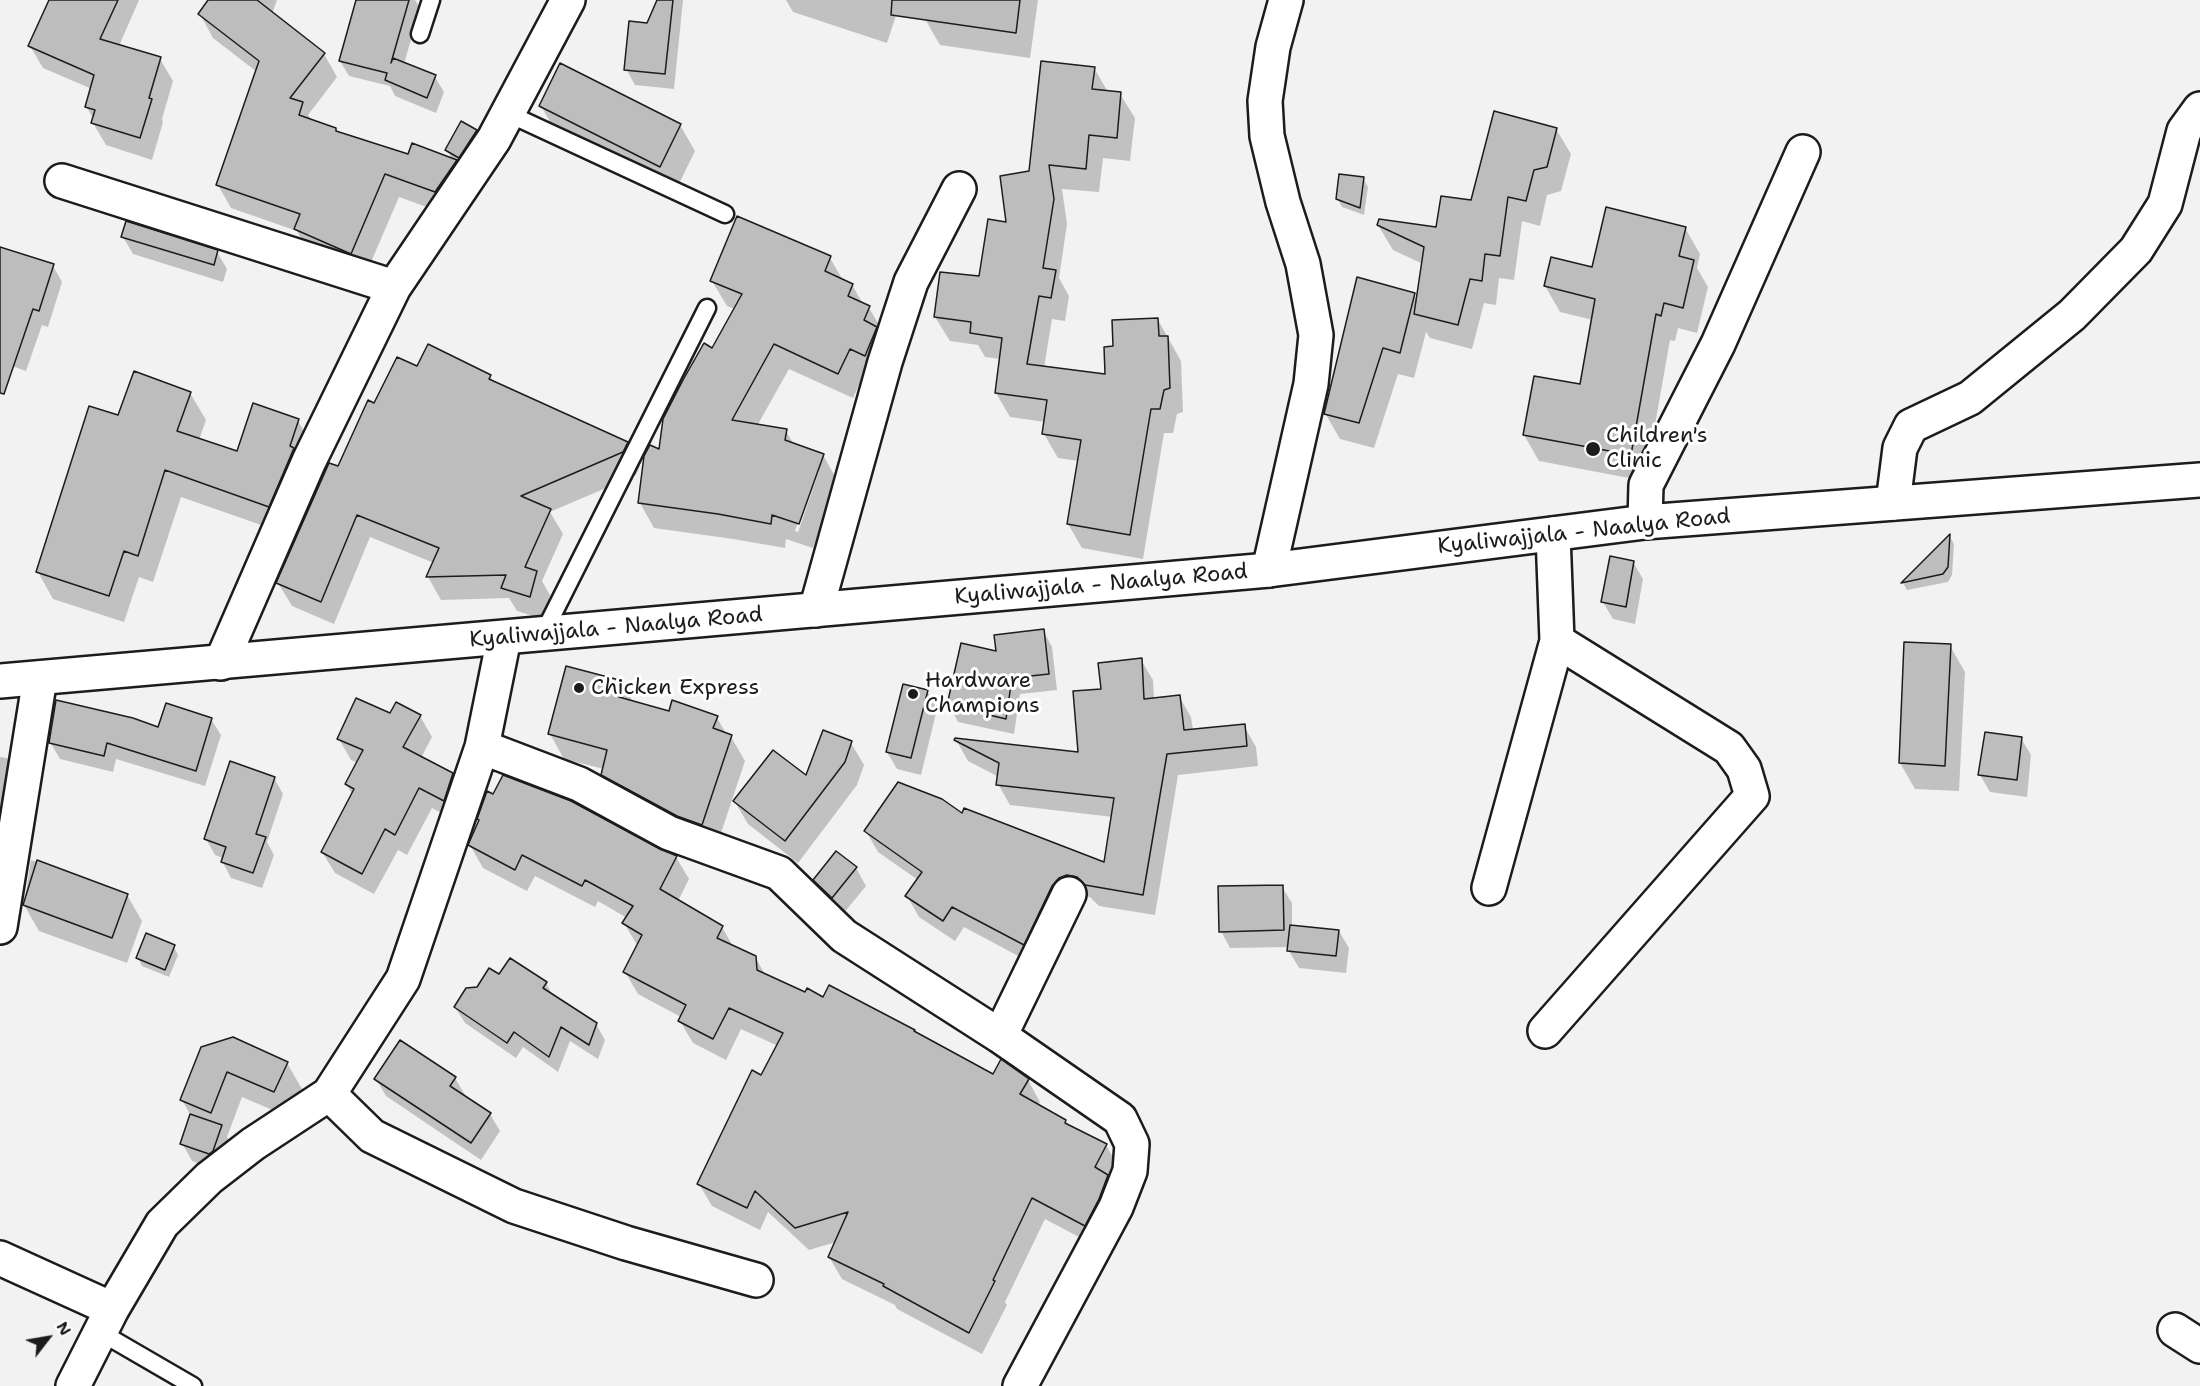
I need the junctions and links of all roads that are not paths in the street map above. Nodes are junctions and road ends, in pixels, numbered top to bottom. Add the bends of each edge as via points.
1 (431, 0) edge
2 (568, 0) edge
3 (1286, 0) edge
4 (420, 34) dead end
5 (2200, 109) edge
6 (507, 113) junction
7 (1803, 152) dead end
8 (62, 181) dead end
9 (959, 189) dead end
10 (725, 214) dead end
11 (394, 287) junction
12 (707, 308) dead end
13 (2200, 480) edge
14 (1893, 503) junction
15 (1645, 522) junction
16 (1552, 534) junction
17 (1269, 570) junction
18 (816, 610) junction
19 (543, 634) junction
20 (504, 638) junction
21 (1557, 641) junction
22 (221, 663) junction
23 (40, 678) junction
24 (0, 681) edge
25 (482, 747) junction
26 (1489, 888) dead end
27 (1069, 894) dead end
28 (0, 927) edge
29 (1545, 1031) dead end
30 (1000, 1036) junction
31 (329, 1094) junction
32 (0, 1258) edge
33 (756, 1280) dead end
34 (106, 1321) junction
35 (73, 1386) edge
36 (193, 1386) edge
37 (1020, 1386) edge

1 - 4 lane
2 - 6 street
3 - 17 street via 1273,47 1265,101 1268,136 1303,264 1316,335 1311,384
5 - 14 street via 2184,130 2165,204 2136,250 2073,315 1970,398 1911,426 1900,448
6 - 10 lane
6 - 11 street via 494,139
7 - 15 street via 1718,344 1646,485
8 - 11 street
9 - 18 street via 911,282
11 - 22 street via 309,461
12 - 19 lane
13 - 14 street, Kyaliwajjala - Naalya Road
14 - 15 street, Kyaliwajjala - Naalya Road
15 - 16 street, Kyaliwajjala - Naalya Road
16 - 17 street, Kyaliwajjala - Naalya Road
16 - 21 street
17 - 18 street, Kyaliwajjala - Naalya Road
18 - 19 street, Kyaliwajjala - Naalya Road
19 - 20 street, Kyaliwajjala - Naalya Road
20 - 22 street, Kyaliwajjala - Naalya Road
20 - 25 street
21 - 26 street
21 - 29 street via 1729,748 1744,769 1752,796
22 - 23 street, Kyaliwajjala - Naalya Road
23 - 24 street, Kyaliwajjala - Naalya Road
23 - 28 street
25 - 30 street via 579,784 669,833 779,873 844,936
25 - 31 street via 403,979
27 - 30 street
30 - 37 street via 1120,1119 1132,1144 1130,1171 1116,1206
31 - 33 street via 372,1136 514,1206
31 - 34 street via 209,1179 162,1224
32 - 34 street
34 - 35 street
34 - 36 lane

